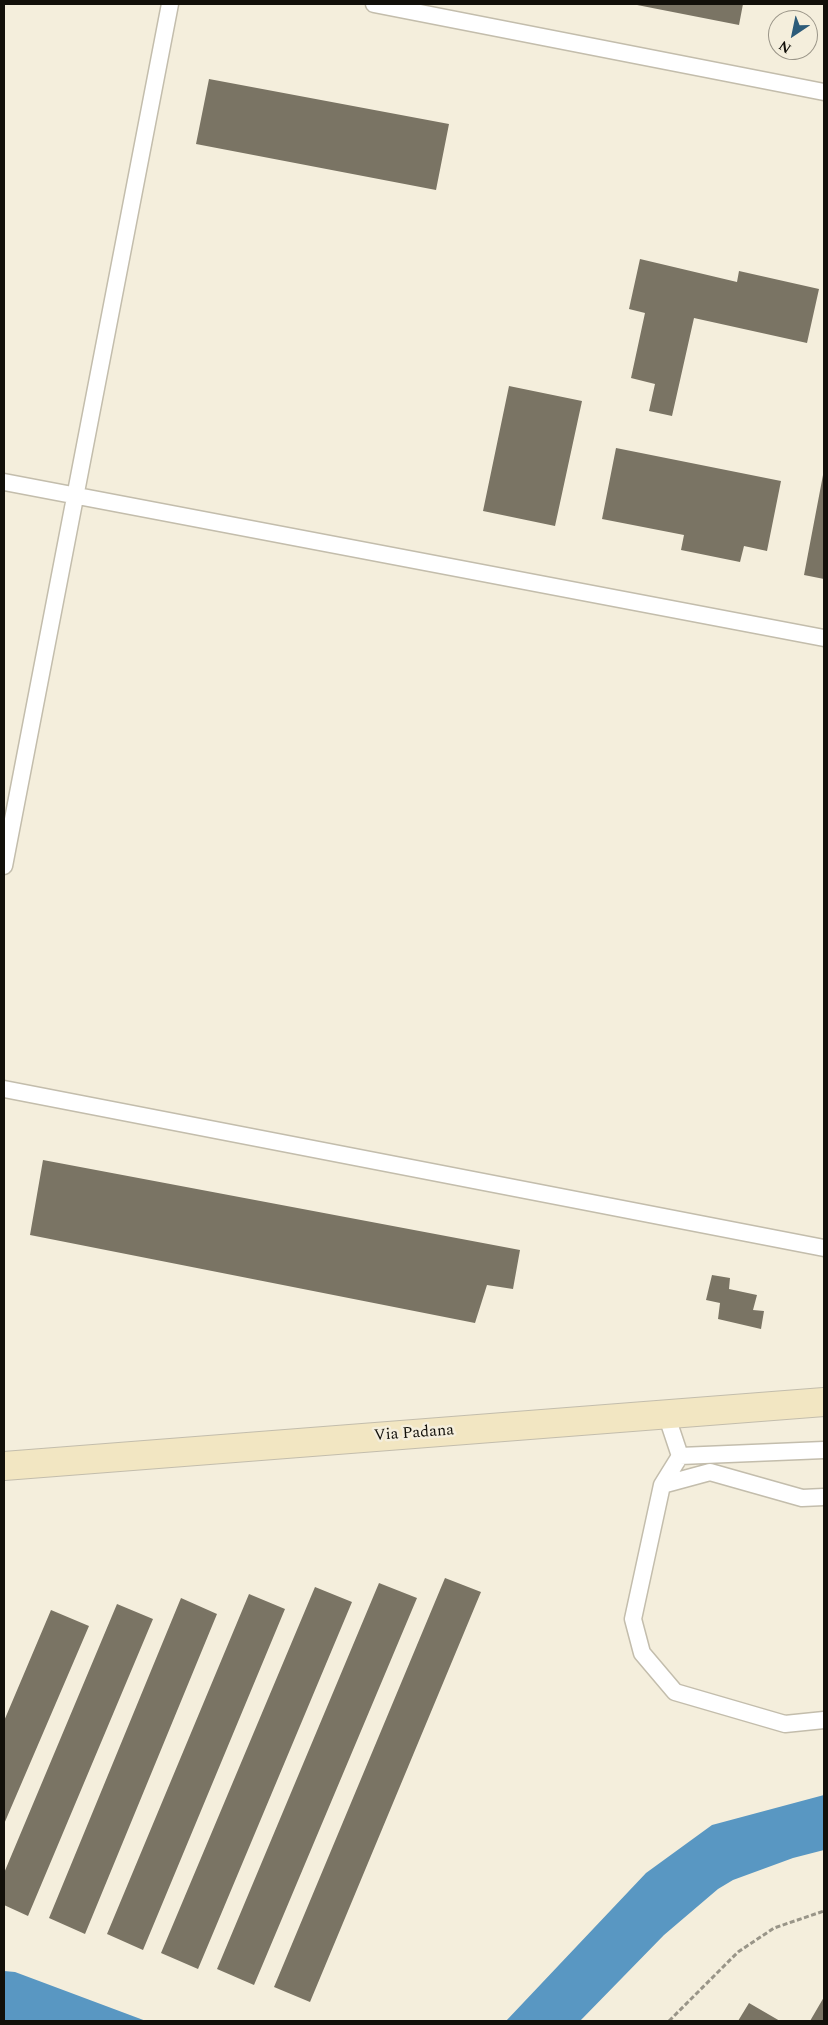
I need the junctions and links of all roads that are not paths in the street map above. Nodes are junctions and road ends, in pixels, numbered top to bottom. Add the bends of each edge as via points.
1 (170, 4) edge
2 (374, 4) edge
3 (824, 92) edge
4 (4, 482) edge
5 (75, 496) junction
6 (824, 638) edge
7 (4, 866) edge
8 (4, 1089) edge
9 (824, 1248) edge
10 (824, 1402) edge
11 (666, 1414) junction
12 (824, 1450) edge
13 (680, 1456) junction
14 (4, 1466) edge
15 (662, 1485) junction
16 (824, 1497) edge
17 (824, 1720) edge

1 - 5 lane
2 - 3 lane
4 - 5 lane
5 - 6 lane
5 - 7 lane
8 - 9 lane
10 - 11 main road, Via Padana
11 - 13 lane
11 - 14 main road, Via Padana
12 - 13 lane
13 - 15 lane
15 - 16 lane via 710,1472 802,1498
15 - 17 lane via 633,1619 642,1653 675,1692 785,1724

